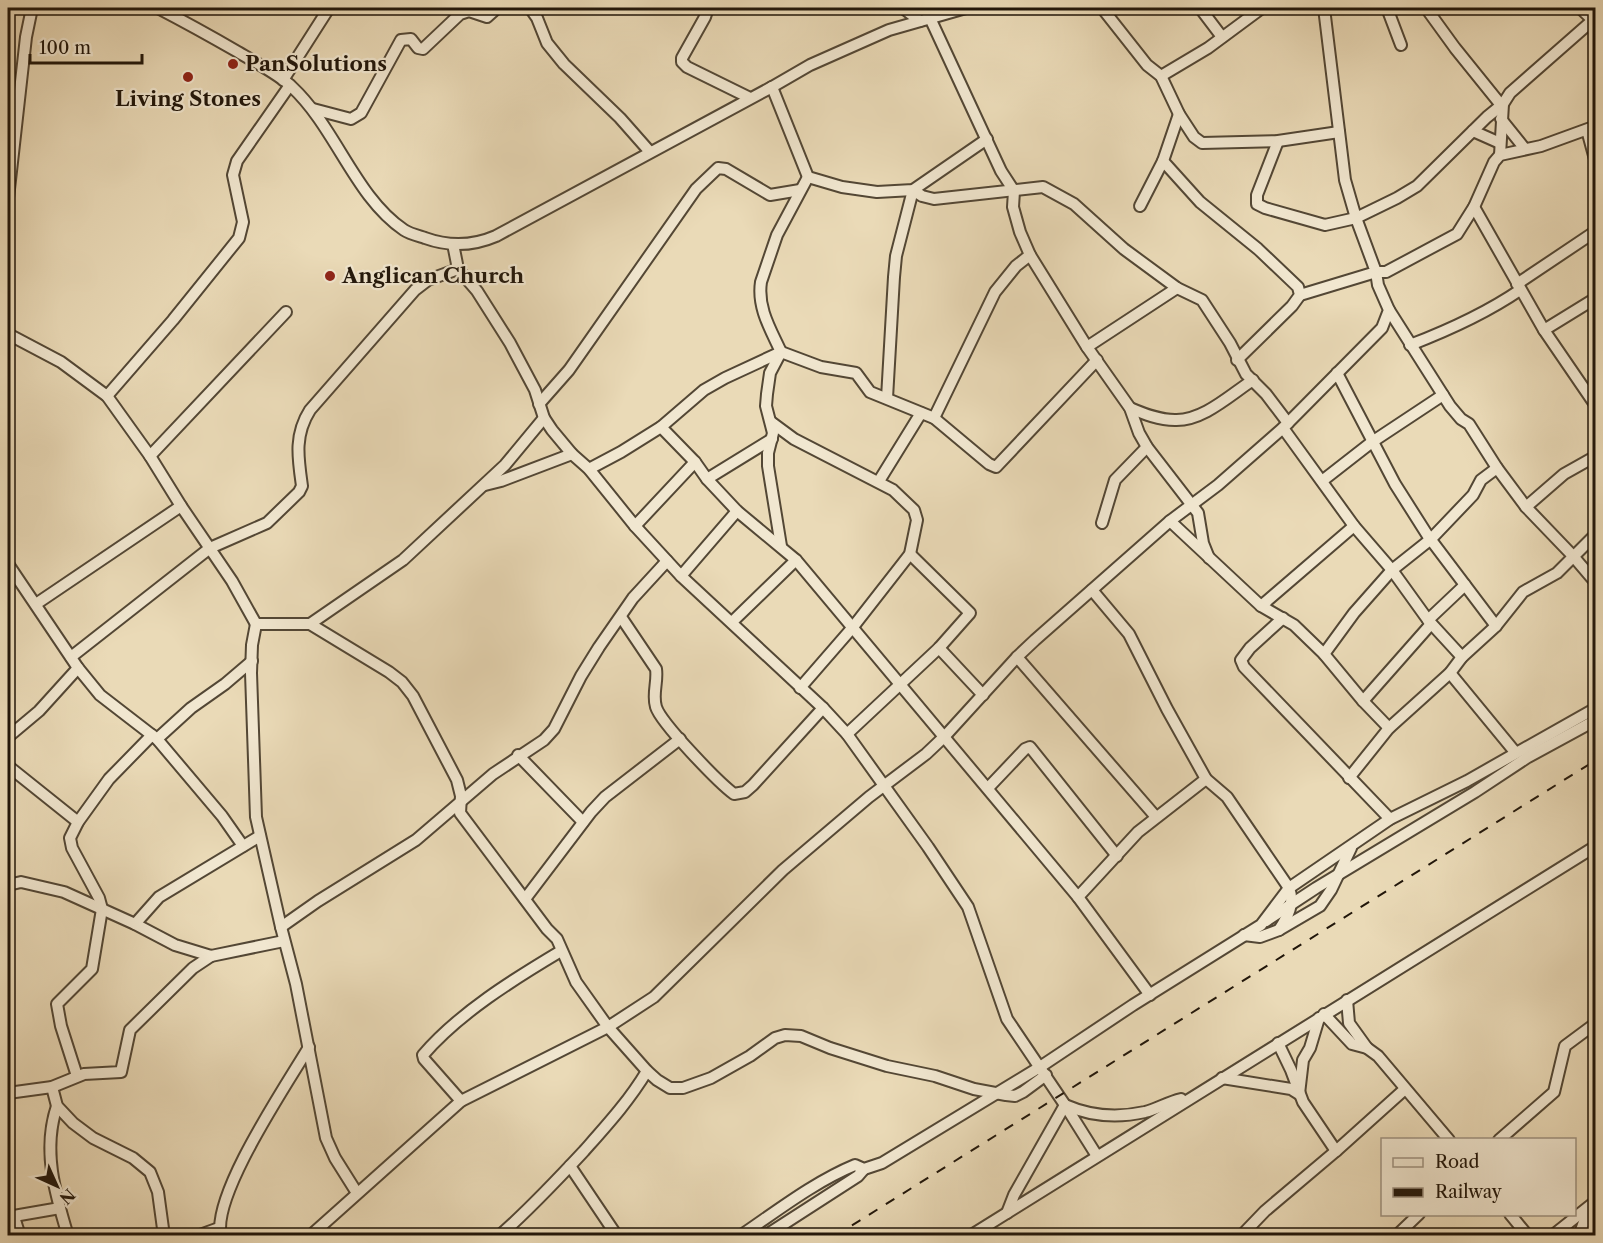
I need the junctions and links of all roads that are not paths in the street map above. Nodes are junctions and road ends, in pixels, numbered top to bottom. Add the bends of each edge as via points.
1 (32, 8) edge
2 (158, 8) edge
3 (329, 8) edge
4 (497, 8) edge
5 (530, 8) edge
6 (708, 8) edge
7 (903, 8) edge
8 (966, 8) edge
9 (1102, 8) edge
10 (1200, 8) edge
11 (1262, 8) edge
12 (1324, 8) edge
13 (1387, 8) edge
14 (1426, 8) edge
15 (1580, 8) edge
16 (925, 19) junction
17 (1594, 22) edge
18 (1222, 37) junction
19 (1401, 45) dead end
20 (1161, 76) junction
21 (286, 82) junction
22 (772, 87) junction
23 (750, 98) junction
24 (1502, 105) junction
25 (313, 109) junction
26 (1179, 114) junction
27 (1501, 119) junction
28 (1591, 128) edge
29 (16, 130) junction
30 (1473, 131) junction
31 (1339, 132) junction
32 (8, 139) edge
33 (987, 139) junction
34 (1278, 141) junction
35 (1500, 143) junction
36 (1524, 149) junction
37 (650, 152) junction
38 (1500, 155) junction
39 (1163, 161) junction
40 (1596, 163) edge
41 (808, 177) junction
42 (800, 190) junction
43 (913, 190) junction
44 (1014, 191) junction
45 (8, 198) edge
46 (1140, 206) dead end
47 (1474, 207) junction
48 (1356, 218) junction
49 (1596, 231) edge
50 (453, 244) junction
51 (1030, 255) junction
52 (458, 268) junction
53 (1376, 272) junction
54 (1519, 287) junction
55 (1177, 288) junction
56 (1300, 295) junction
57 (1596, 298) edge
58 (1389, 310) junction
59 (286, 312) dead end
60 (1544, 330) junction
61 (8, 337) edge
62 (1410, 345) junction
63 (1087, 347) junction
64 (781, 352) junction
65 (1097, 360) junction
66 (1238, 360) junction
67 (1337, 373) junction
68 (1253, 380) junction
69 (1443, 395) junction
70 (107, 396) junction
71 (887, 398) junction
72 (539, 404) junction
73 (1596, 406) edge
74 (1130, 408) junction
75 (921, 413) junction
76 (544, 418) junction
77 (934, 418) junction
78 (771, 422) junction
79 (1285, 426) junction
80 (661, 427) junction
81 (772, 439) junction
82 (1372, 442) junction
83 (1147, 447) junction
84 (572, 454) junction
85 (150, 456) junction
86 (1596, 456) edge
87 (695, 462) junction
88 (1497, 468) junction
89 (589, 469) junction
90 (707, 479) junction
91 (879, 481) junction
92 (1322, 481) junction
93 (484, 486) junction
94 (1193, 504) junction
95 (181, 506) junction
96 (1526, 507) junction
97 (737, 511) junction
98 (1170, 521) junction
99 (1102, 524) dead end
100 (635, 526) junction
101 (1353, 526) junction
102 (1596, 534) edge
103 (1431, 539) junction
104 (781, 546) junction
105 (210, 548) junction
106 (910, 554) junction
107 (1573, 556) junction
108 (1209, 558) junction
109 (796, 560) junction
110 (667, 561) junction
111 (8, 564) edge
112 (1392, 570) junction
113 (681, 576) junction
114 (1596, 583) edge
115 (1465, 585) junction
116 (1092, 590) junction
117 (36, 604) junction
118 (1261, 606) junction
119 (621, 617) junction
120 (1283, 618) junction
121 (732, 622) junction
122 (1430, 622) junction
123 (256, 624) junction
124 (310, 624) junction
125 (1496, 626) junction
126 (853, 627) junction
127 (939, 648) junction
128 (1324, 654) junction
129 (71, 657) junction
130 (1017, 657) junction
131 (1462, 657) junction
132 (252, 661) junction
133 (78, 668) junction
134 (1450, 673) junction
135 (902, 684) junction
136 (800, 688) junction
137 (983, 695) junction
138 (1363, 701) junction
139 (823, 708) junction
140 (1596, 708) edge
141 (1596, 720) edge
142 (1389, 728) junction
143 (847, 734) junction
144 (945, 736) junction
145 (8, 737) edge
146 (154, 737) junction
147 (680, 739) junction
148 (1515, 752) junction
149 (518, 755) junction
150 (8, 766) edge
151 (1349, 778) junction
152 (1206, 779) junction
153 (884, 786) junction
154 (988, 788) junction
155 (460, 804) junction
156 (1156, 817) junction
157 (1390, 819) junction
158 (78, 822) junction
159 (583, 822) junction
160 (260, 836) junction
161 (1352, 845) junction
162 (243, 846) junction
163 (1596, 846) edge
164 (1117, 856) junction
165 (1337, 876) junction
166 (9, 888) edge
167 (1289, 888) junction
168 (1078, 897) junction
169 (525, 899) junction
170 (1292, 904) junction
171 (102, 909) junction
172 (135, 924) junction
173 (1261, 925) junction
174 (281, 927) junction
175 (1279, 930) junction
176 (1244, 935) junction
177 (284, 941) junction
178 (561, 951) junction
179 (211, 956) junction
180 (1149, 995) junction
181 (1347, 1000) junction
182 (1321, 1016) junction
183 (1596, 1023) edge
184 (608, 1027) junction
185 (1278, 1043) junction
186 (309, 1047) junction
187 (1368, 1048) junction
188 (647, 1071) junction
189 (1043, 1071) junction
190 (77, 1076) junction
191 (1222, 1078) junction
192 (52, 1087) junction
193 (1405, 1089) junction
194 (8, 1093) edge
195 (997, 1093) junction
196 (1299, 1094) junction
197 (1190, 1098) junction
198 (461, 1101) junction
199 (1065, 1105) junction
200 (57, 1106) junction
201 (1447, 1138) edge
202 (1501, 1138) edge
203 (1336, 1151) junction
204 (1096, 1156) junction
205 (570, 1167) junction
206 (864, 1169) junction
207 (357, 1193) junction
208 (1593, 1203) edge
209 (60, 1208) junction
210 (1006, 1213) junction
211 (1418, 1216) edge
212 (1511, 1216) edge
213 (11, 1217) edge
214 (220, 1232) edge
215 (20, 1236) edge
216 (68, 1236) edge
217 (164, 1236) edge
218 (197, 1236) edge
219 (310, 1236) edge
220 (499, 1236) edge
221 (617, 1236) edge
222 (740, 1236) edge
223 (765, 1236) edge
224 (970, 1236) edge
225 (1242, 1236) edge
226 (1396, 1236) edge
227 (1528, 1236) edge
228 (1552, 1236) edge
229 (1579, 1236) edge

1 - 29 street
2 - 21 street
3 - 21 street
4 - 25 street via 487,17 469,10 423,49 411,39 401,40 361,113 351,119
5 - 37 street via 547,43 564,64
6 - 23 street via 682,62
7 - 16 street
8 - 16 street
9 - 20 street via 1147,65
10 - 18 street
11 - 18 street
12 - 31 street
13 - 19 street
14 - 24 street
15 - 17 street
16 - 22 street via 810,64
16 - 33 street
17 - 24 street via 1510,93
18 - 20 street
20 - 26 street
21 - 25 street
21 - 70 street via 237,160 233,175 243,222 239,238
22 - 23 street
22 - 41 street
23 - 37 street
24 - 27 street
24 - 30 street
25 - 50 street via 385,214 405,231
26 - 34 street via 1202,143
26 - 39 street
27 - 35 street
27 - 36 street
28 - 36 street
28 - 40 street
29 - 32 street
29 - 45 street
30 - 35 street
30 - 48 street via 1418,186
31 - 34 street
31 - 48 street via 1345,180
33 - 43 street
33 - 44 street
34 - 48 street via 1257,204 1325,225
35 - 38 street
36 - 38 street
37 - 50 street via 496,236 477,243
38 - 47 street
39 - 46 street
39 - 56 street via 1200,202 1298,287
41 - 42 street
41 - 43 street via 877,192
42 - 64 street via 777,235 760,290 762,309
42 - 72 street via 770,195 726,169 710,173 569,370
43 - 44 street via 934,199
43 - 71 street via 896,256
44 - 51 street via 1020,232
44 - 55 street via 1043,187 1074,204 1124,249
47 - 53 street via 1457,234 1386,272
47 - 54 street
48 - 53 street
49 - 54 street
50 - 52 street
51 - 63 street
51 - 77 street via 994,292
52 - 72 street via 510,343
52 - 105 street via 415,290 310,410 301,424 299,492 267,523
53 - 56 street
53 - 58 street
54 - 60 street
54 - 62 street via 1490,310
55 - 63 street
55 - 66 street via 1203,300
56 - 66 street
57 - 60 street
58 - 62 street
58 - 67 street via 1382,328
59 - 85 street
60 - 73 street
61 - 70 street via 61,362
62 - 69 street
63 - 65 street
64 - 71 street via 821,367 856,373 870,392
64 - 78 street via 770,373 767,394
64 - 80 street via 704,390
65 - 74 street
65 - 77 street via 996,467
66 - 68 street
67 - 79 street
67 - 82 street
68 - 74 street via 1197,416 1176,420 1152,417
68 - 79 street
69 - 82 street
69 - 88 street via 1469,424
70 - 85 street
71 - 75 street
72 - 76 street
74 - 83 street
75 - 77 street
75 - 91 street
76 - 84 street
76 - 93 street
78 - 81 street
78 - 91 street via 794,439
79 - 92 street
79 - 94 street
80 - 87 street
80 - 89 street
81 - 90 street
81 - 104 street via 768,466
82 - 92 street
82 - 103 street
83 - 94 street
83 - 99 street via 1115,480
84 - 89 street
84 - 93 street
85 - 95 street
86 - 96 street via 1564,474
87 - 90 street
87 - 100 street
88 - 96 street
88 - 103 street via 1481,480 1473,495
89 - 100 street
90 - 97 street
91 - 106 street via 914,510 917,520
92 - 101 street
93 - 124 street via 403,560
94 - 98 street
94 - 108 street
95 - 105 street
95 - 117 street
96 - 107 street
97 - 104 street
97 - 113 street
98 - 108 street
98 - 116 street
100 - 110 street
101 - 112 street
101 - 118 street
102 - 107 street
103 - 112 street
103 - 115 street
104 - 109 street
105 - 123 street
105 - 129 street
106 - 126 street
106 - 127 street via 970,613
107 - 114 street
107 - 125 street via 1557,573 1523,592
108 - 118 street
109 - 121 street
109 - 126 street
110 - 113 street
110 - 119 street
111 - 117 street
112 - 122 street
112 - 128 street
113 - 121 street
115 - 122 street
115 - 125 street
116 - 130 street
116 - 152 street via 1129,634
117 - 129 street
118 - 120 street
119 - 147 street via 656,669 658,713
119 - 149 street via 581,676 554,729 544,740
120 - 128 street
120 - 151 street via 1241,660 1253,678
121 - 136 street
122 - 131 street
122 - 138 street
123 - 124 street
123 - 132 street
124 - 155 street via 402,682 418,704 457,780
125 - 131 street
126 - 135 street
126 - 136 street
127 - 135 street
127 - 137 street
128 - 138 street
129 - 133 street
130 - 137 street
130 - 156 street
131 - 134 street
132 - 146 street
132 - 160 street via 253,771
133 - 145 street via 39,711
133 - 146 street via 100,695
134 - 142 street
134 - 148 street
135 - 143 street
135 - 144 street
136 - 139 street
137 - 144 street
138 - 142 street
139 - 143 street
139 - 147 street via 753,785 739,794 729,790
140 - 148 street
141 - 165 street via 1528,757
142 - 151 street
143 - 153 street
144 - 153 street
144 - 154 street
146 - 158 street via 109,779
146 - 162 street
147 - 159 street via 605,797
148 - 157 street
149 - 155 street
149 - 159 street
150 - 158 street
151 - 157 street
152 - 156 street
152 - 167 street via 1227,797
153 - 184 street via 783,870 654,997
153 - 189 street via 968,907 1007,1019
154 - 164 street via 1030,747
154 - 168 street
155 - 169 street via 460,813
155 - 174 street via 416,840
156 - 164 street
157 - 161 street
158 - 171 street via 69,838
159 - 169 street
160 - 162 street
160 - 174 street
161 - 165 street
161 - 167 street
162 - 172 street via 159,897
163 - 181 street
164 - 168 street
165 - 170 street
165 - 175 street via 1320,906
166 - 171 street via 21,882 64,892
167 - 170 street
167 - 173 street
168 - 180 street
169 - 178 street via 557,939
170 - 173 street
170 - 175 street
171 - 172 street
171 - 190 street via 92,969 57,1004
172 - 179 street via 175,945
173 - 176 street
174 - 177 street
175 - 176 street via 1260,937
176 - 180 street
177 - 179 street
177 - 186 street
178 - 184 street via 576,982
178 - 198 street via 456,1022 423,1055
179 - 190 street via 193,968 130,1030 121,1072
180 - 189 street
181 - 182 street
181 - 187 street via 1349,1023
182 - 185 street
182 - 187 street via 1352,1044
182 - 196 street via 1303,1060
183 - 202 street via 1565,1046 1557,1084 1549,1098
184 - 188 street
184 - 198 street
185 - 191 street
185 - 196 street
186 - 207 street via 326,1138
186 - 214 street via 239,1164 221,1214
187 - 193 street
188 - 195 street via 670,1088 683,1088 729,1069 775,1038 801,1036 887,1066
188 - 205 street via 629,1101
189 - 195 street
189 - 199 street
190 - 192 street
191 - 196 street via 1291,1089
191 - 197 street
192 - 194 street
192 - 200 street
193 - 201 street
193 - 203 street
195 - 206 street via 882,1163
196 - 203 street
197 - 199 street via 1145,1112 1110,1115 1089,1114
197 - 204 street
198 - 207 street
199 - 204 street
199 - 210 street
200 - 209 street via 50,1132 51,1171
200 - 217 street via 73,1124 150,1172 158,1192
203 - 225 street via 1265,1211
204 - 210 street
205 - 220 street
205 - 221 street
206 - 222 street via 855,1165 838,1173
206 - 223 street
207 - 219 street
208 - 228 street
208 - 229 street
209 - 213 street
209 - 216 street
210 - 224 street
211 - 226 street
212 - 227 street
213 - 215 street
214 - 218 street

